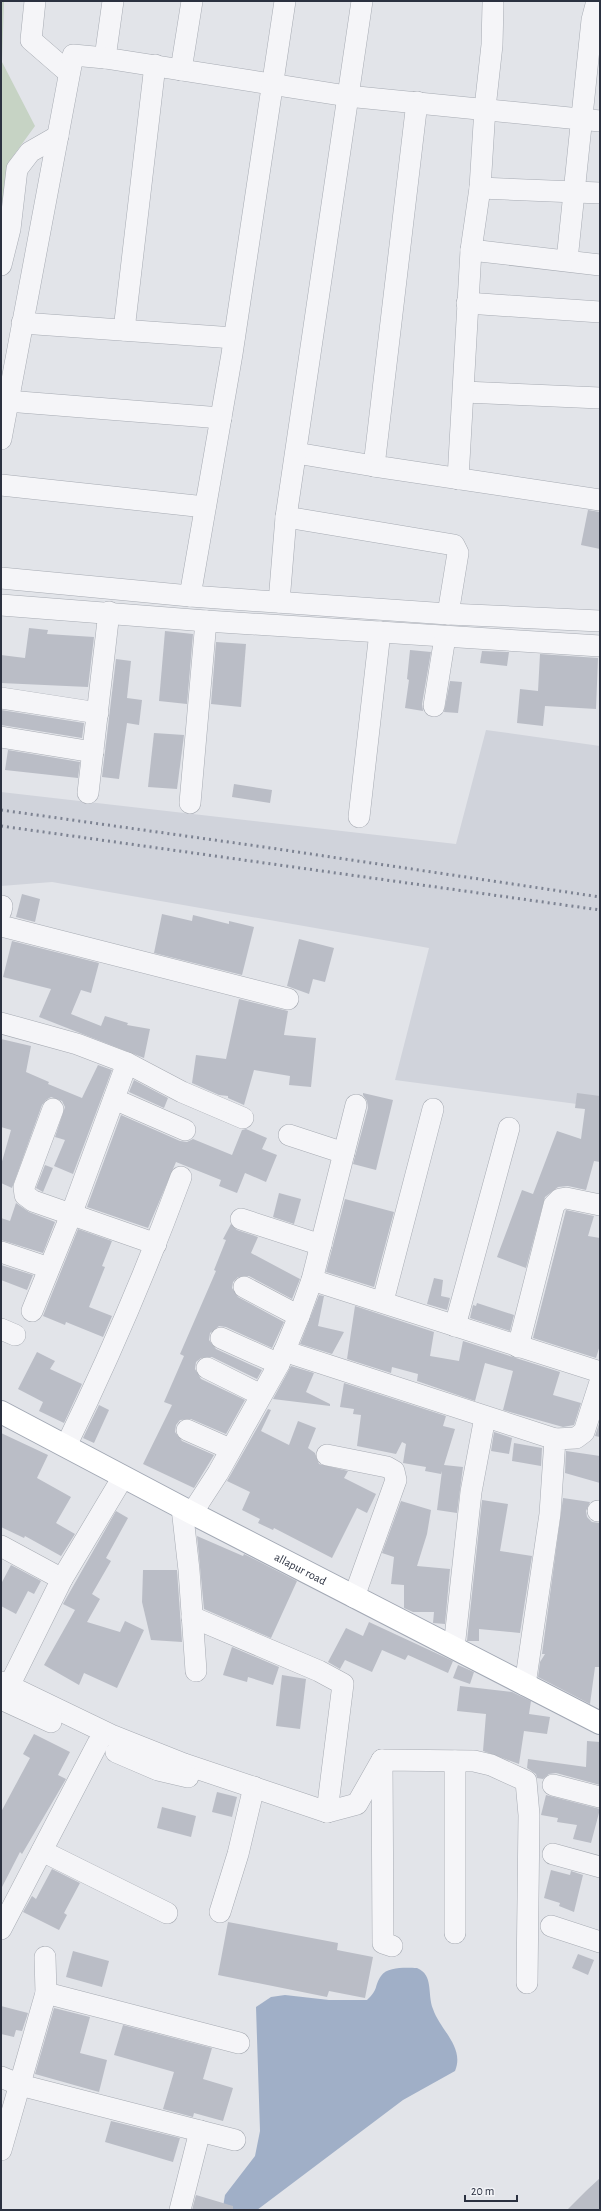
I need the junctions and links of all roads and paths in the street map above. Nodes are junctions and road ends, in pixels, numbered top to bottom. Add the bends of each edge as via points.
1 (35, 1) edge
2 (113, 1) edge
3 (192, 1) edge
4 (285, 1) edge
5 (362, 1) edge
6 (597, 1) edge
7 (493, 4) dead end
8 (104, 58) junction
9 (155, 66) junction
10 (181, 70) junction
11 (69, 73) junction
12 (273, 85) junction
13 (348, 96) junction
14 (417, 102) junction
15 (485, 108) junction
16 (591, 120) edge
17 (58, 136) junction
18 (480, 188) junction
19 (573, 190) junction
20 (600, 193) edge
21 (471, 250) junction
22 (567, 260) junction
23 (1, 264) edge
24 (600, 265) edge
25 (467, 304) junction
26 (600, 312) edge
27 (22, 323) junction
28 (124, 330) junction
29 (234, 338) junction
30 (464, 392) junction
31 (600, 398) edge
32 (7, 401) junction
33 (221, 418) junction
34 (1, 439) edge
35 (296, 453) junction
36 (374, 466) junction
37 (458, 478) junction
38 (1, 485) edge
39 (600, 500) edge
40 (205, 507) junction
41 (286, 517) junction
42 (1, 578) edge
43 (190, 596) junction
44 (279, 602) junction
45 (1, 605) edge
46 (109, 612) junction
47 (448, 614) junction
48 (600, 620) edge
49 (206, 621) junction
50 (380, 632) junction
51 (445, 637) junction
52 (600, 646) edge
53 (1, 698) edge
54 (434, 706) dead end
55 (98, 713) junction
56 (1, 737) edge
57 (93, 752) junction
58 (88, 793) dead end
59 (190, 804) dead end
60 (359, 817) dead end
61 (1, 914) edge
62 (288, 999) dead end
63 (1, 1023) edge
64 (127, 1064) junction
65 (114, 1099) junction
66 (356, 1105) dead end
67 (53, 1109) dead end
68 (433, 1109) dead end
69 (243, 1118) dead end
70 (509, 1128) dead end
71 (185, 1130) dead end
72 (289, 1135) dead end
73 (344, 1153) junction
74 (181, 1177) dead end
75 (600, 1204) edge
76 (71, 1215) junction
77 (241, 1218) dead end
78 (156, 1244) junction
79 (321, 1245) junction
80 (1, 1252) edge
81 (49, 1268) junction
82 (312, 1280) junction
83 (244, 1287) dead end
84 (383, 1302) junction
85 (32, 1311) dead end
86 (299, 1316) junction
87 (455, 1326) junction
88 (221, 1338) dead end
89 (518, 1347) junction
90 (281, 1357) junction
91 (208, 1368) dead end
92 (600, 1372) edge
93 (600, 1382) edge
94 (261, 1395) junction
95 (1, 1412) edge
96 (595, 1413) edge
97 (485, 1417) junction
98 (187, 1430) dead end
99 (555, 1439) junction
100 (66, 1446) junction
101 (230, 1449) junction
102 (327, 1455) dead end
103 (123, 1477) junction
104 (187, 1511) junction
105 (1, 1546) edge
106 (62, 1579) junction
107 (354, 1597) junction
108 (192, 1617) junction
109 (454, 1648) junction
110 (196, 1671) dead end
111 (525, 1685) junction
112 (4, 1689) edge
113 (600, 1723) edge
114 (98, 1743) junction
115 (382, 1760) junction
116 (455, 1761) junction
117 (553, 1785) dead end
118 (254, 1788) junction
119 (600, 1797) edge
120 (327, 1812) junction
121 (42, 1851) junction
122 (553, 1854) dead end
123 (600, 1867) edge
124 (220, 1912) dead end
125 (167, 1913) dead end
126 (551, 1926) dead end
127 (1, 1929) edge
128 (454, 1933) dead end
129 (600, 1942) edge
130 (392, 1946) dead end
131 (46, 1957) dead end
132 (527, 1983) dead end
133 (46, 1993) junction
134 (239, 2043) dead end
135 (10, 2081) edge
136 (200, 2131) junction
137 (235, 2140) dead end
138 (1, 2150) edge
139 (180, 2210) edge

1 - 11 street via 31,40
2 - 8 street
3 - 10 street
4 - 12 street
5 - 13 street
6 - 16 street via 592,20
7 - 15 street via 492,46
8 - 9 street
8 - 11 street via 73,55
9 - 10 street
9 - 28 street
10 - 12 street
11 - 17 street
12 - 13 street
12 - 29 street
13 - 14 street
13 - 35 street
14 - 15 street
14 - 36 street
15 - 16 street
15 - 18 street
16 - 19 street
17 - 23 street via 30,152 17,169 10,229
17 - 27 street
18 - 19 street
18 - 21 street
19 - 20 street
19 - 22 street
21 - 22 street
21 - 25 street
22 - 24 street
25 - 26 street
25 - 30 street
27 - 28 street
27 - 32 street
28 - 29 street
29 - 33 street
30 - 31 street
30 - 37 street
32 - 33 street
32 - 34 street
33 - 40 street
35 - 36 street
35 - 41 street
36 - 37 street
37 - 39 street
38 - 40 street
40 - 43 street
41 - 44 street
41 - 47 street via 454,545 458,553
42 - 43 street
43 - 44 street
44 - 47 street
45 - 46 street
46 - 49 street
46 - 55 street
47 - 48 street
49 - 50 street
49 - 59 street
50 - 51 street
50 - 60 street
51 - 52 street
51 - 54 street
53 - 55 street
55 - 57 street
56 - 57 street
57 - 58 street
61 - 62 street
63 - 64 street via 77,1044
64 - 65 street
64 - 69 street via 182,1092
65 - 71 street
65 - 76 street
66 - 73 street
67 - 76 street via 24,1187 25,1195 33,1201
68 - 84 street
70 - 87 street
72 - 73 street
73 - 79 street
74 - 78 street
75 - 89 street via 566,1198 560,1199 554,1205
76 - 78 street
76 - 81 street
77 - 79 street
78 - 100 street via 104,1368
79 - 82 street
80 - 81 street
81 - 85 street
82 - 84 street
82 - 86 street
83 - 86 street
84 - 87 street
86 - 90 street
87 - 89 street
88 - 90 street
89 - 92 street
90 - 94 street
90 - 97 street
91 - 94 street
93 - 96 street
94 - 101 street
95 - 100 main road, allapur road
96 - 99 street via 584,1432 576,1438
97 - 99 street
97 - 109 street via 471,1492
98 - 101 street
99 - 111 street via 550,1514
100 - 103 main road, allapur road
101 - 104 street via 218,1473
102 - 107 street via 387,1467 394,1471 396,1480
103 - 104 main road, allapur road
103 - 106 street
104 - 107 main road, allapur road
104 - 108 street
105 - 106 street
106 - 112 street
107 - 109 main road, allapur road
108 - 110 street
108 - 120 street via 319,1671 342,1684
109 - 111 main road, allapur road
111 - 113 main road, allapur road
112 - 114 street
112 - 118 street via 184,1764
114 - 118 street via 158,1770 236,1787
114 - 121 street
115 - 116 street
115 - 120 street via 357,1804
115 - 130 street via 383,1943
116 - 128 street
116 - 132 street via 474,1761 491,1765 526,1781 529,1815
117 - 119 street
118 - 120 street
118 - 124 street via 238,1854
121 - 125 street
121 - 127 street
122 - 123 street
126 - 129 street
131 - 133 street
133 - 134 street
133 - 135 street
135 - 136 street
135 - 138 street
136 - 137 street
136 - 139 street

